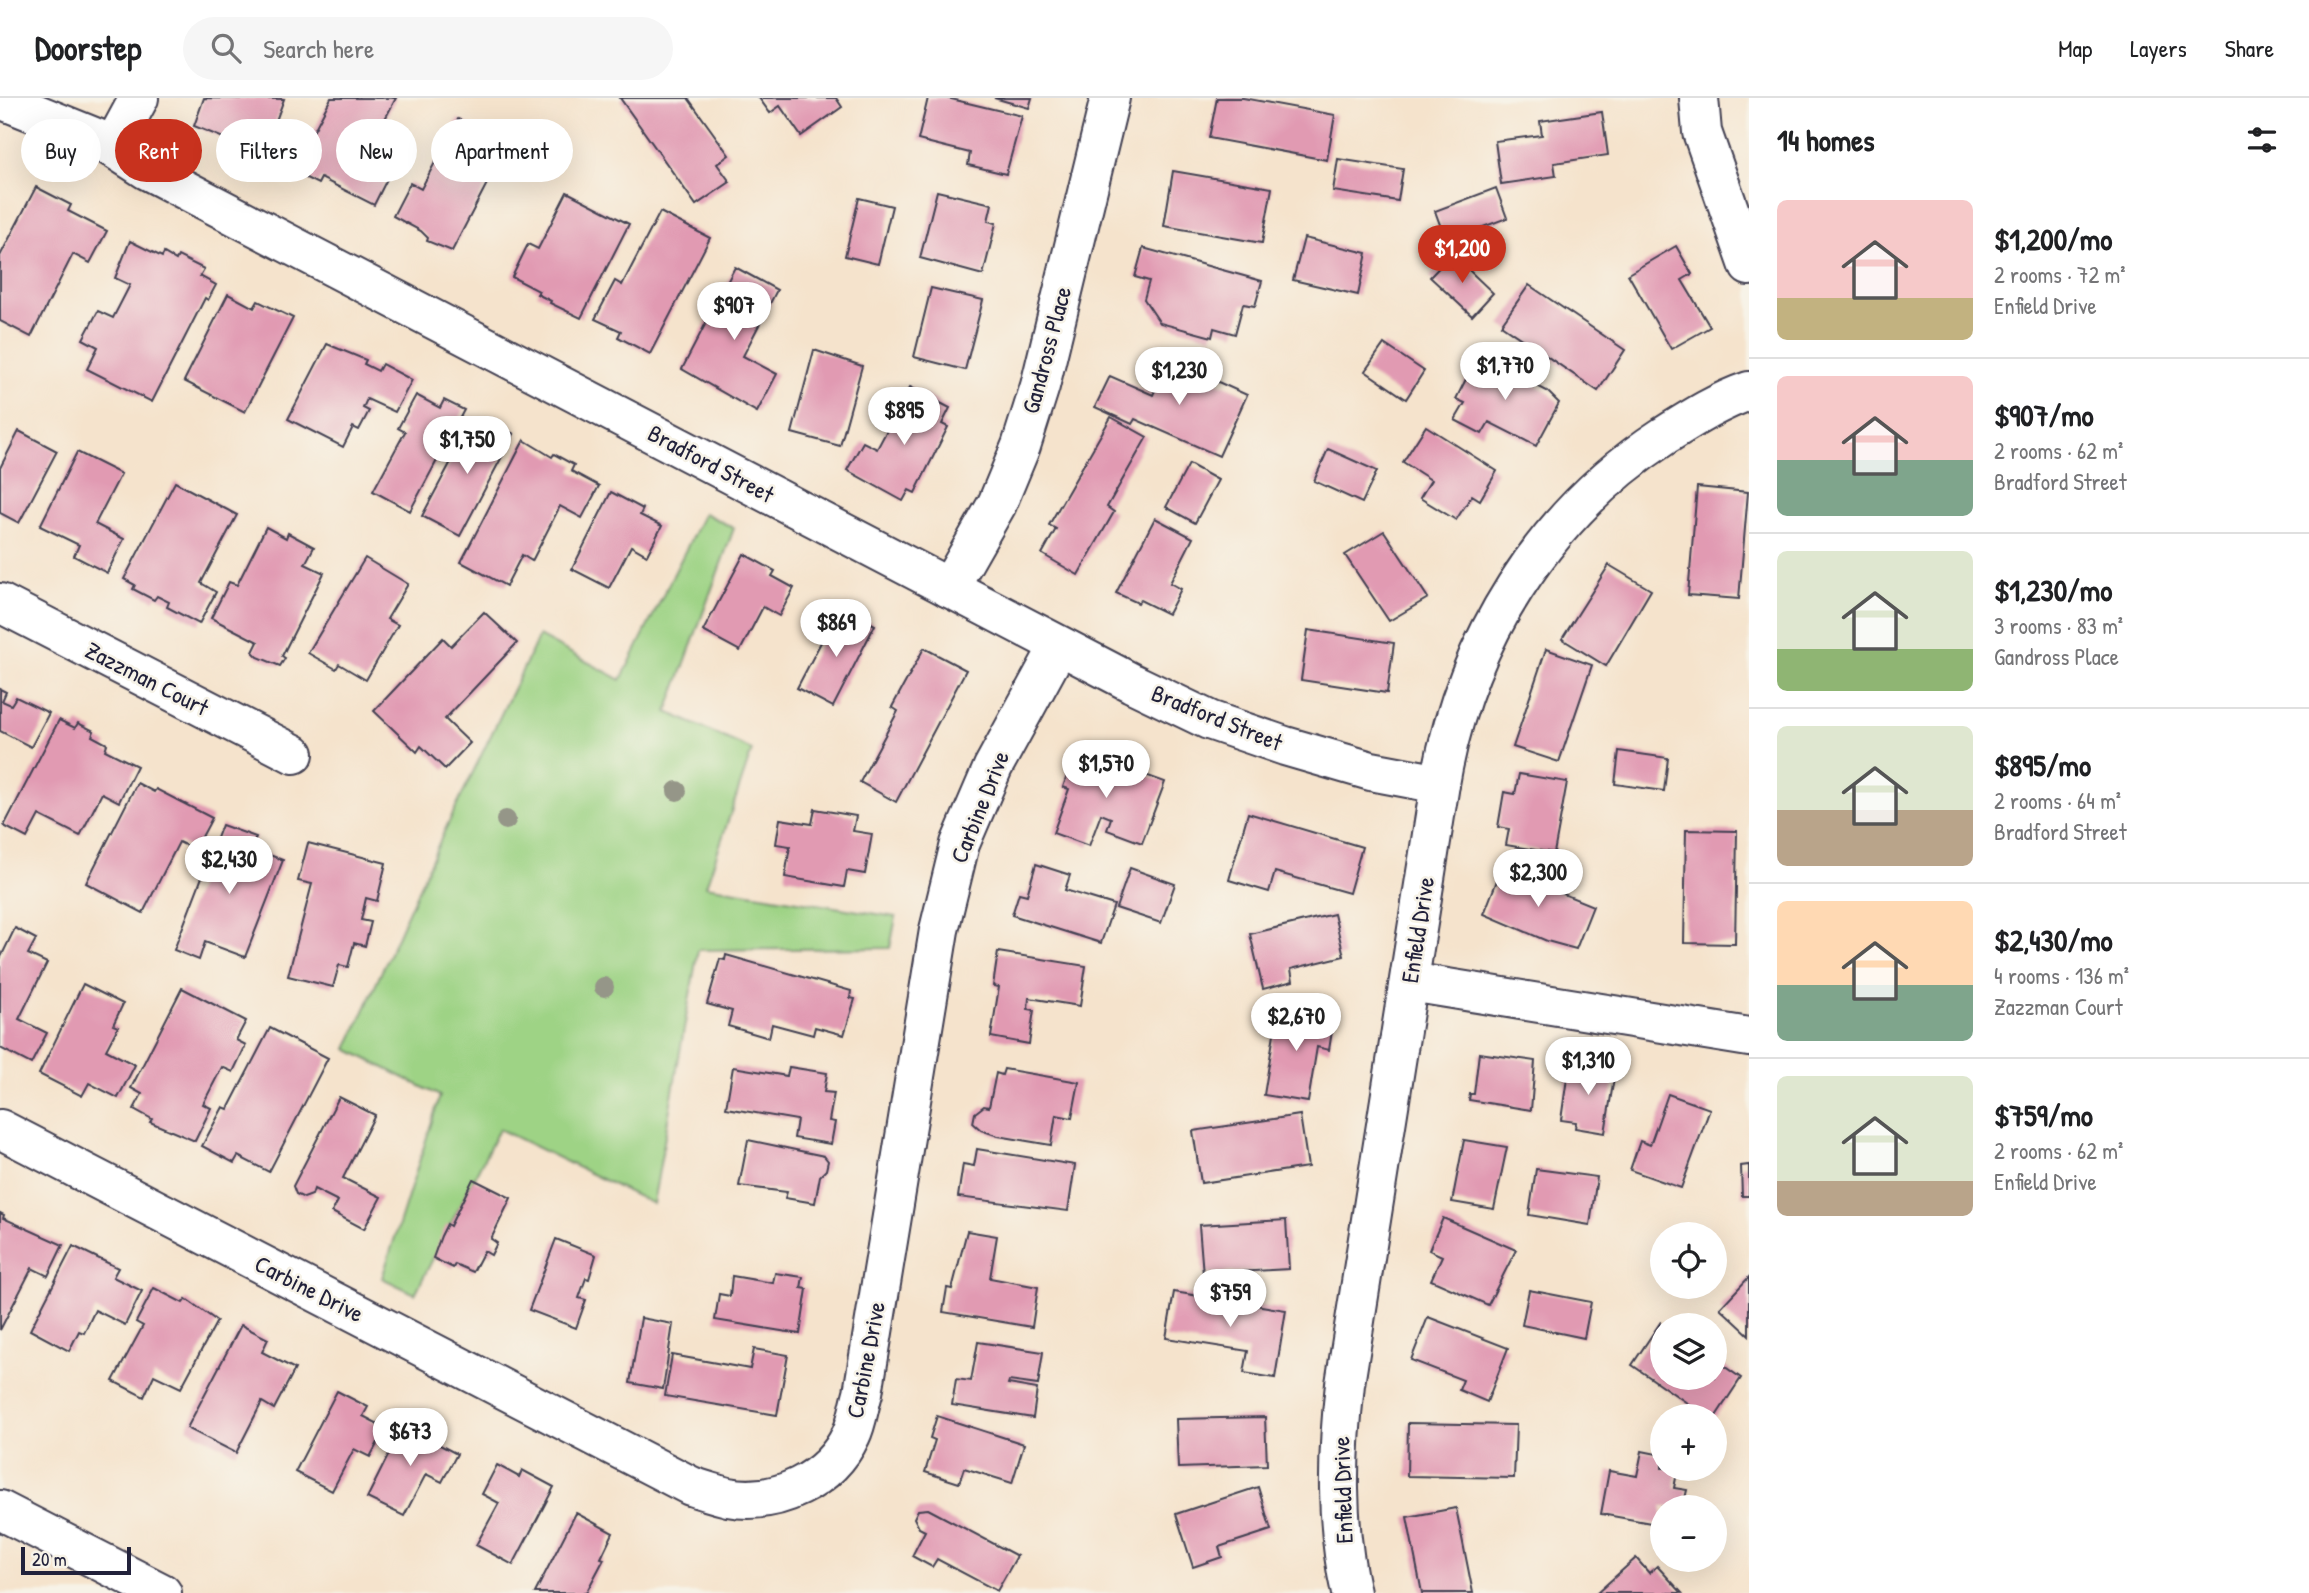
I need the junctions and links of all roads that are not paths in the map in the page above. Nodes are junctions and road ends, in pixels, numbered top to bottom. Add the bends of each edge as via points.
1 (139, 98) edge
2 (1110, 98) edge
3 (1699, 98) edge
4 (0, 99) edge
5 (112, 148) junction
6 (1749, 266) edge
7 (1749, 391) edge
8 (949, 588) junction
9 (0, 603) edge
10 (1059, 646) junction
11 (294, 754) dead end
12 (1440, 784) junction
13 (1410, 982) junction
14 (1749, 1037) edge
15 (0, 1129) edge
16 (0, 1510) edge
17 (162, 1593) edge
18 (1352, 1593) edge

1 - 5 street
2 - 8 street, Gandross Place via 1040,386 1021,446 997,504
3 - 6 street via 1702,132
4 - 5 street, Bradford Street
5 - 8 street, Bradford Street
7 - 12 street, Enfield Drive via 1692,418 1631,458 1581,502 1536,556 1477,655 1459,701
8 - 10 street, Bradford Street
9 - 11 street, Zazzman Court
10 - 12 street, Bradford Street via 1209,720 1371,771
10 - 15 street, Carbine Drive via 993,767 960,844 939,930 863,1393 851,1435 832,1464 804,1485 773,1496 730,1497 691,1486
12 - 13 street, Enfield Drive
13 - 14 street
13 - 18 street, Enfield Drive via 1337,1457 1340,1520
16 - 17 street

